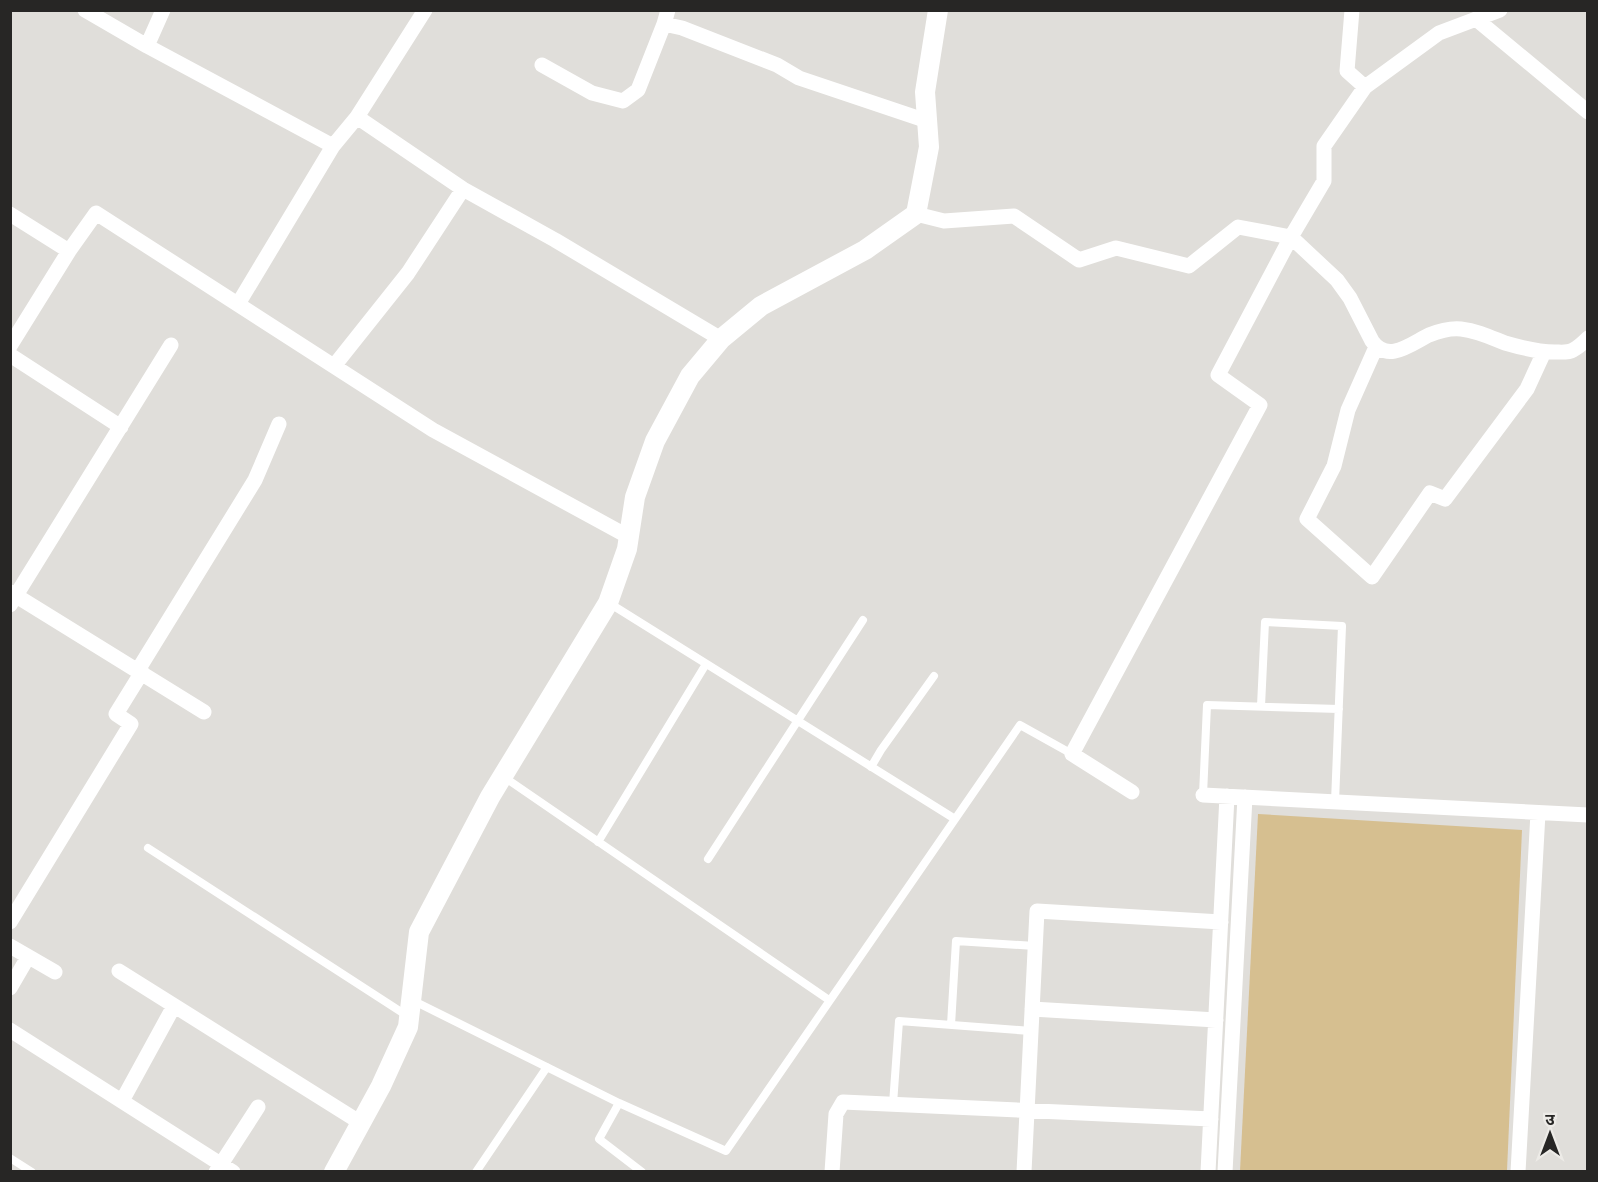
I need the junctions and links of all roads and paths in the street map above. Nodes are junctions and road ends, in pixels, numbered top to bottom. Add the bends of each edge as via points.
1 (85, 10) edge
2 (163, 10) edge
3 (425, 10) edge
4 (938, 10) edge
5 (1352, 10) edge
6 (1500, 10) edge
7 (666, 17) edge
8 (1476, 20) junction
9 (147, 46) junction
10 (542, 65) dead end
11 (1365, 87) junction
12 (1587, 112) edge
13 (357, 117) junction
14 (927, 121) junction
15 (333, 146) junction
16 (464, 189) junction
17 (10, 214) edge
18 (916, 214) junction
19 (1291, 237) junction
20 (69, 250) junction
21 (238, 304) junction
22 (1587, 338) edge
23 (721, 339) junction
24 (171, 345) dead end
25 (10, 346) edge
26 (1376, 347) junction
27 (1544, 352) junction
28 (10, 355) edge
29 (334, 366) junction
30 (279, 424) dead end
31 (121, 427) junction
32 (629, 537) junction
33 (12, 597) edge
34 (608, 603) junction
35 (863, 620) dead end
36 (706, 664) junction
37 (140, 671) junction
38 (934, 676) dead end
39 (1261, 706) junction
40 (1339, 709) junction
41 (204, 712) dead end
42 (798, 721) junction
43 (1072, 754) junction
44 (871, 767) junction
45 (503, 776) junction
46 (1132, 792) dead end
47 (1203, 795) joint
48 (1227, 796) junction
49 (1245, 797) junction
50 (1335, 802) junction
51 (1538, 813) junction
52 (1587, 815) edge
53 (955, 819) junction
54 (598, 842) junction
55 (148, 848) dead end
56 (708, 859) dead end
57 (10, 922) edge
58 (1221, 922) junction
59 (10, 946) edge
60 (1035, 946) junction
61 (28, 957) junction
62 (119, 971) dead end
63 (56, 972) dead end
64 (10, 988) edge
65 (829, 1000) junction
66 (174, 1006) junction
67 (410, 1008) junction
68 (1032, 1009) junction
69 (1216, 1020) junction
70 (951, 1025) junction
71 (10, 1030) edge
72 (1031, 1031) junction
73 (547, 1067) junction
74 (122, 1101) junction
75 (619, 1103) junction
76 (893, 1104) junction
77 (258, 1107) dead end
78 (1028, 1110) junction
79 (1211, 1119) junction
80 (361, 1123) junction
81 (10, 1158) edge
82 (223, 1169) edge
83 (32, 1172) edge
84 (334, 1172) edge
85 (476, 1172) edge
86 (642, 1172) edge
87 (832, 1172) edge
88 (1024, 1172) edge
89 (1208, 1172) edge
90 (1225, 1172) edge
91 (1518, 1172) edge

1 - 9 street
2 - 9 street
3 - 13 street
4 - 14 street via 925,92
5 - 11 street via 1347,71
6 - 8 street
7 - 10 street via 638,90 623,101 592,93
7 - 14 street via 682,28 777,65 799,78
8 - 11 street via 1439,33
8 - 12 street
9 - 15 street
11 - 19 street via 1324,146 1323,181
13 - 15 street
13 - 16 street
14 - 18 street via 929,147
15 - 21 street
16 - 23 street
16 - 29 street via 408,273
17 - 20 street
18 - 19 street via 944,221 1014,216 1078,260 1116,248 1189,266 1238,227
18 - 23 street via 865,250 761,306
19 - 26 street via 1337,280
19 - 43 street via 1218,375 1260,405
20 - 21 street via 96,213
20 - 25 street
21 - 29 street
22 - 27 street via 1573,350
23 - 32 street via 690,376 655,441 635,497
24 - 31 street
26 - 27 street via 1397,352 1430,335 1458,328
26 - 27 street via 1348,410 1334,466 1307,519 1372,576 1430,493 1445,499 1527,389
28 - 31 street
29 - 32 street via 433,430
30 - 37 street via 255,480
31 - 33 street
32 - 34 street
33 - 37 street
34 - 36 lane
34 - 45 street
35 - 42 lane
36 - 42 lane
36 - 54 lane
37 - 41 street
37 - 57 street via 116,714 131,724
38 - 44 lane
39 - 40 lane
39 - 40 lane via 1265,622 1342,626
39 - 47 lane via 1207,705
40 - 50 lane
42 - 44 lane
42 - 56 lane
43 - 46 street
43 - 53 lane via 1020,725
44 - 53 lane
45 - 54 lane
45 - 67 street via 419,932
47 - 48 street
48 - 49 street
48 - 58 street
49 - 50 street
49 - 90 street
50 - 51 street
51 - 52 street
51 - 91 street
53 - 65 lane
54 - 65 lane
55 - 67 lane
58 - 60 street via 1037,911
58 - 69 street
59 - 61 street
60 - 68 street
60 - 70 lane via 956,941
61 - 63 street
61 - 64 street
62 - 66 street
65 - 75 lane via 726,1151
66 - 74 street
66 - 80 street
67 - 73 lane
67 - 80 street via 408,1027
68 - 69 street
68 - 72 street
69 - 79 street
70 - 72 lane
70 - 76 lane via 899,1021
71 - 74 street
72 - 78 street
73 - 75 lane
73 - 85 lane
74 - 82 street
75 - 86 lane via 599,1139
76 - 78 street
76 - 87 street via 843,1102 836,1114
77 - 82 street
78 - 79 street
78 - 88 street
79 - 89 street
80 - 84 street
81 - 83 lane

